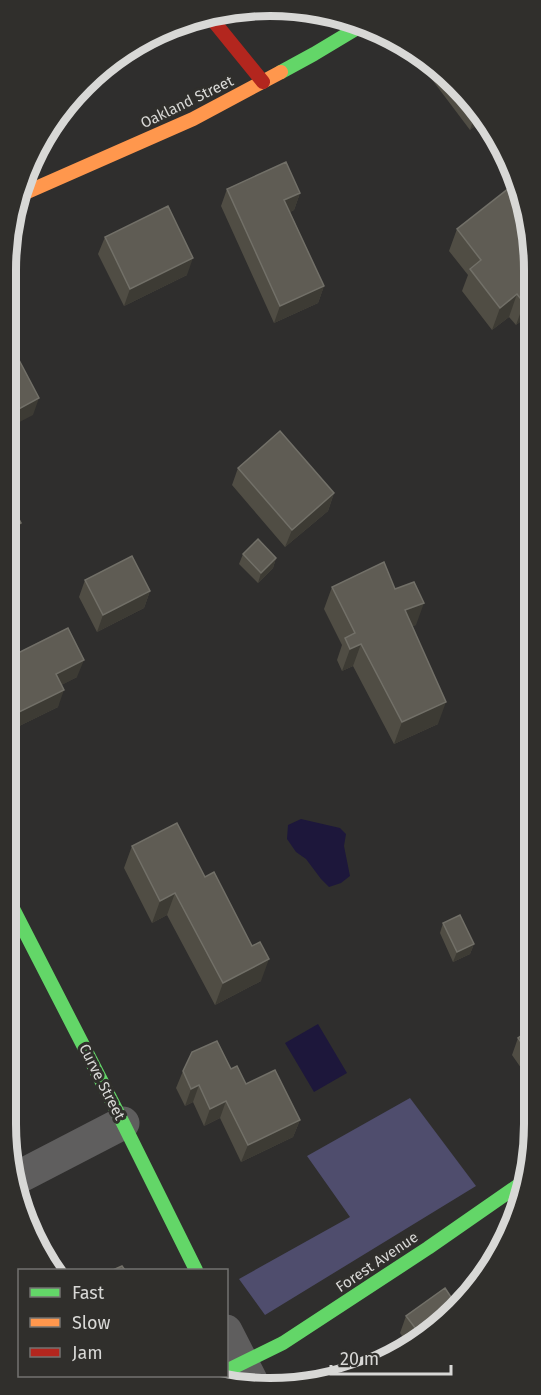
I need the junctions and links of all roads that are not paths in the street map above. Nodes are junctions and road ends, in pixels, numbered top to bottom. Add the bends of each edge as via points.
1 (215, 23) edge
2 (353, 30) edge
3 (263, 82) junction
4 (29, 191) edge
5 (16, 914) edge
6 (123, 1123) junction
7 (21, 1176) edge
8 (517, 1186) edge
9 (196, 1269) edge
10 (228, 1340) edge
11 (236, 1374) edge

1 - 3 street
2 - 3 street, Oakland Street
3 - 4 street, Oakland Street via 193,119
5 - 6 street, Curve Street
6 - 7 street
6 - 9 street, Curve Street
8 - 11 street, Forest Avenue
10 - 11 street

